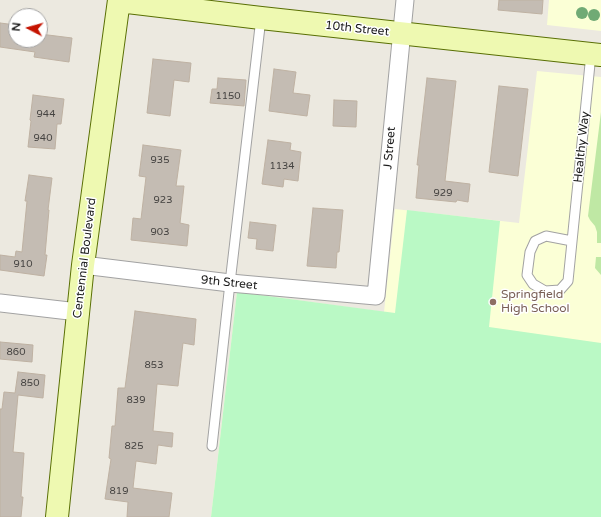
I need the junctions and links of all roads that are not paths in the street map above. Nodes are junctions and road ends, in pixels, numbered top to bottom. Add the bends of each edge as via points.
1 (117, 0) edge
2 (405, 0) edge
3 (262, 18) junction
4 (401, 33) junction
5 (596, 54) edge
6 (572, 241) junction
7 (83, 264) junction
8 (230, 283) junction
9 (376, 296) joint
10 (0, 303) edge
11 (78, 312) junction
12 (212, 446) dead end
13 (57, 517) edge

1 - 3 main road, 10th Street
1 - 7 main road, Centennial Boulevard
2 - 4 street, J Street
3 - 4 main road, 10th Street
3 - 8 lane
4 - 5 main road, 10th Street
4 - 9 street, J Street
5 - 6 lane, Healthy Way
6 - 6 lane, Healthy Way via 568,282 560,290 545,291 533,284 527,275 530,252 535,241 546,236
7 - 8 street, 9th Street
7 - 11 main road, Centennial Boulevard
8 - 9 street, 9th Street
8 - 12 lane
10 - 11 street
11 - 13 main road, Centennial Boulevard

